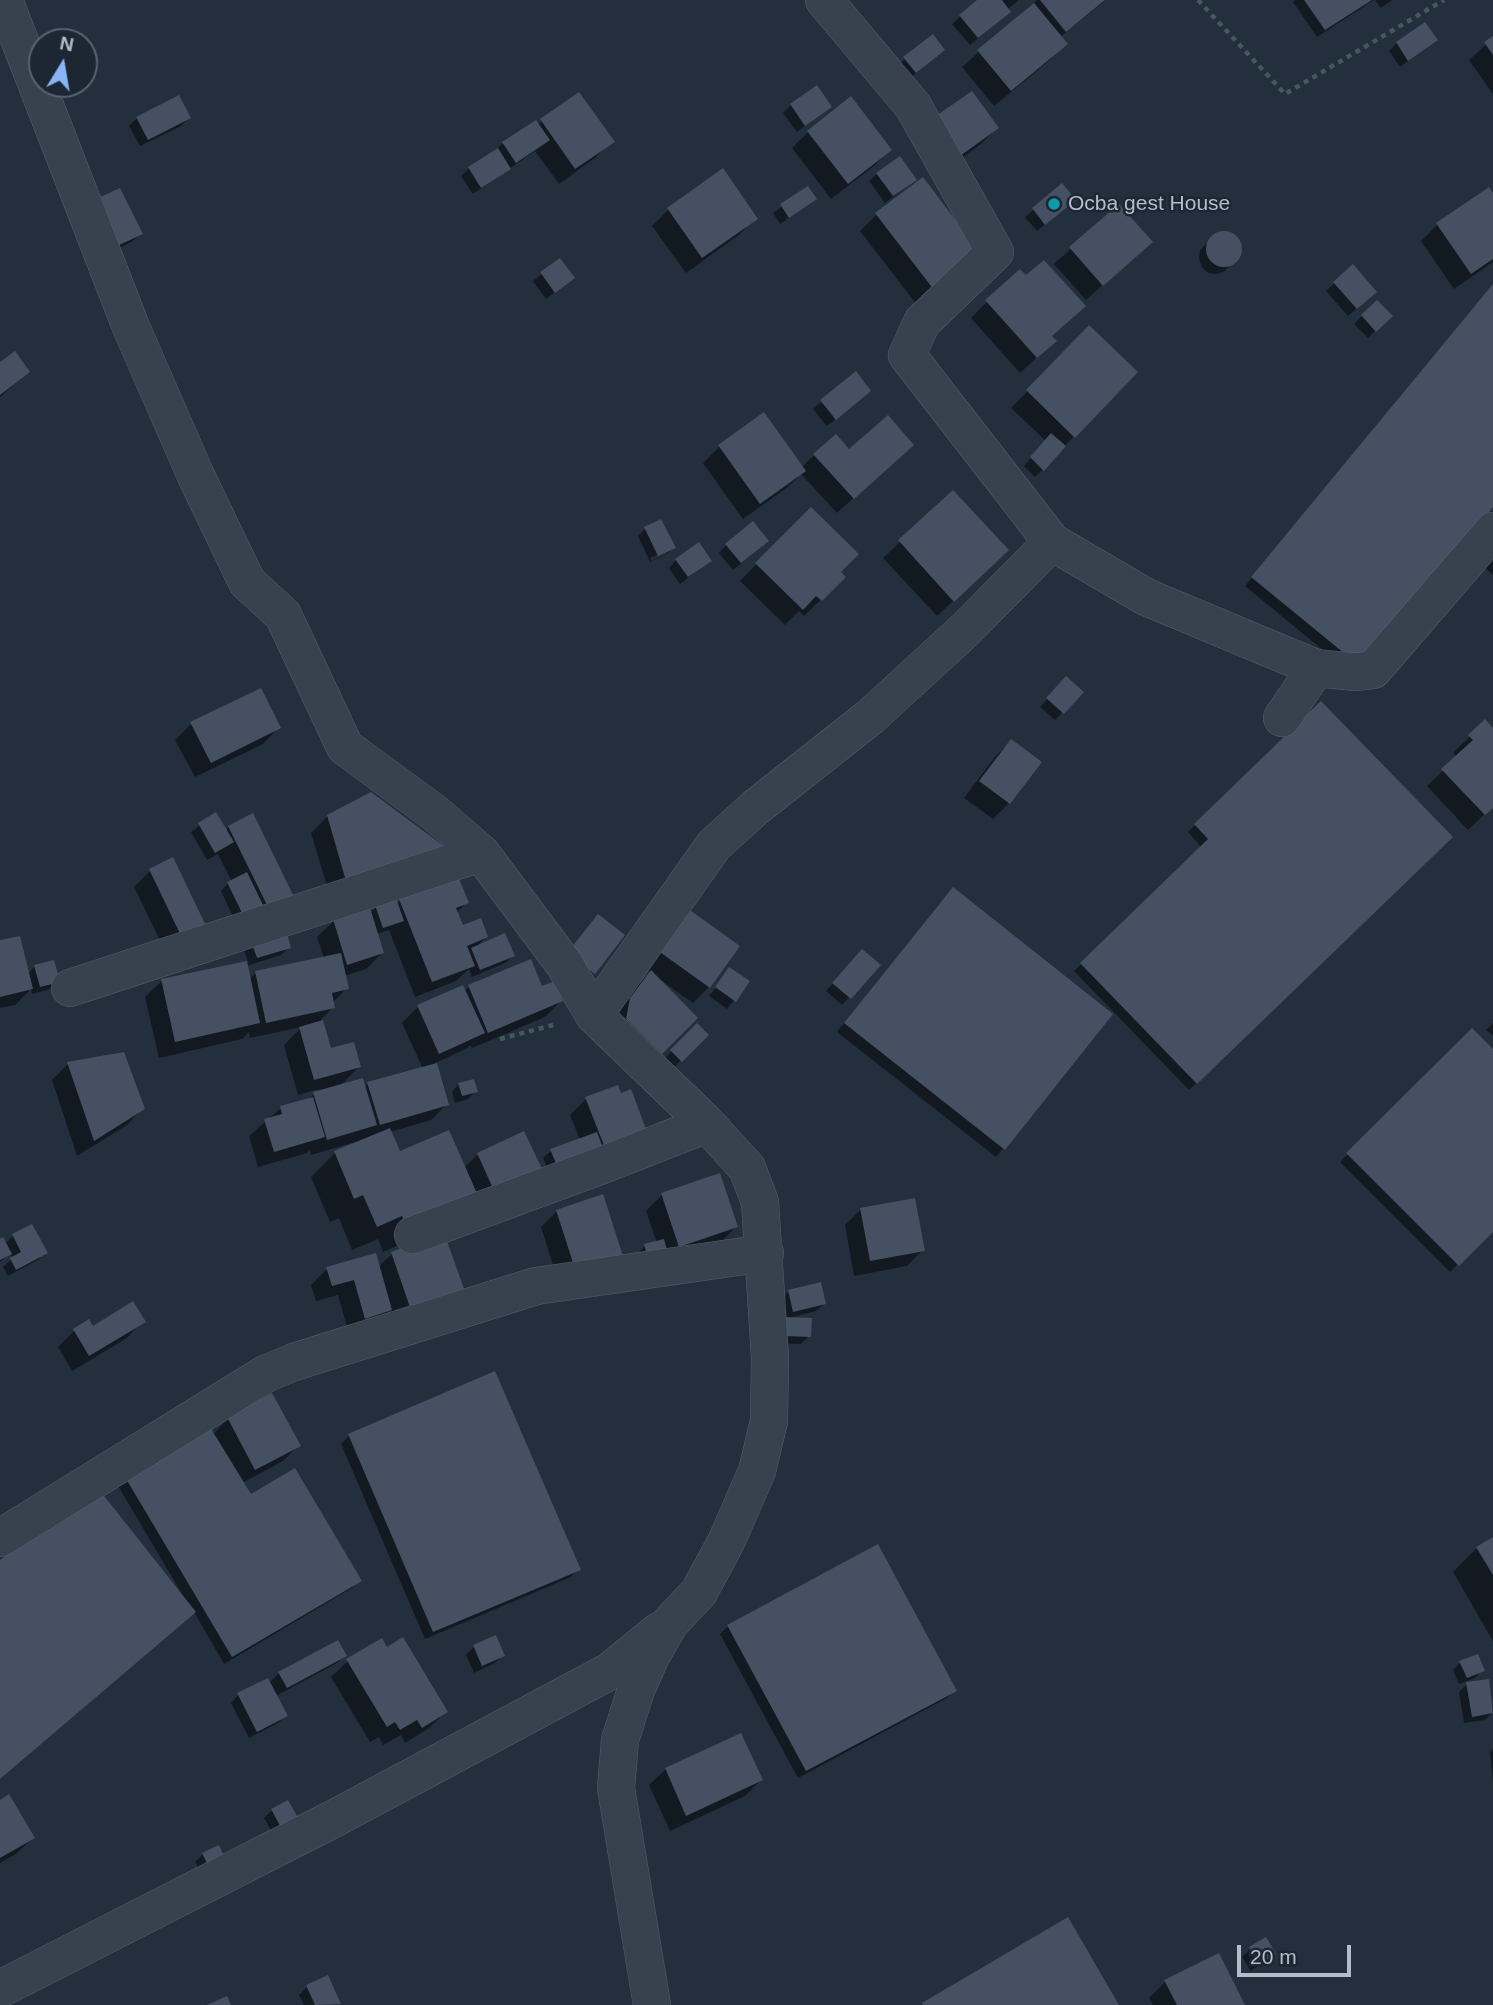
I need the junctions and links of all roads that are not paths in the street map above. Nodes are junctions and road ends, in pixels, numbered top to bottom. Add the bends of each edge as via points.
1 (4, 0) edge
2 (824, 0) edge
3 (1493, 531) edge
4 (1052, 541) junction
5 (1316, 668) junction
6 (1282, 718) dead end
7 (481, 853) junction
8 (70, 988) dead end
9 (594, 1015) junction
10 (707, 1124) junction
11 (413, 1235) dead end
12 (765, 1254) junction
13 (0, 1538) edge
14 (670, 1623) junction
15 (0, 1989) edge
16 (652, 2005) edge

1 - 7 street via 131,327 247,582 283,615 345,747
2 - 4 street via 913,106 995,252 922,322 908,355
3 - 5 street via 1373,670 1354,673
4 - 5 street via 1146,597
4 - 9 street via 870,717 714,845
5 - 6 street
7 - 8 street
7 - 9 street via 564,964
9 - 10 street
10 - 11 street
10 - 12 street via 747,1168 760,1202
12 - 13 street via 536,1286 294,1362 267,1373
12 - 14 street via 769,1421 757,1471 699,1592
14 - 15 street via 610,1671
14 - 16 street via 632,1703 620,1740 616,1788

